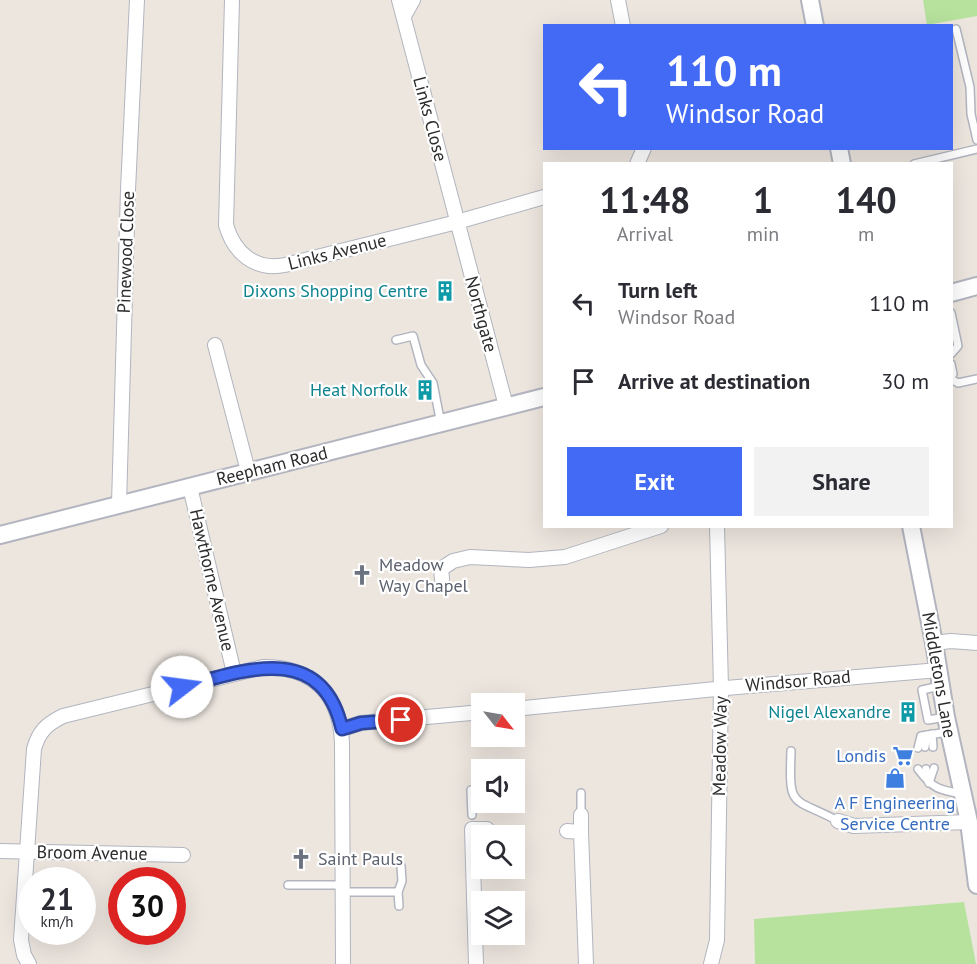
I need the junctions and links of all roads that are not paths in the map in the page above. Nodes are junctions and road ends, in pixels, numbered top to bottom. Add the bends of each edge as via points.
1 (137, 0) edge
2 (232, 0) edge
3 (399, 0) edge
4 (413, 0) edge
5 (618, 0) edge
6 (810, 0) edge
7 (404, 16) junction
8 (623, 24) edge
9 (815, 24) edge
10 (956, 29) dead end
11 (977, 140) edge
12 (977, 149) edge
13 (922, 162) edge
14 (543, 197) edge
15 (457, 222) junction
16 (977, 286) edge
17 (953, 292) edge
18 (953, 323) edge
19 (396, 340) dead end
20 (215, 345) dead end
21 (953, 352) edge
22 (953, 379) edge
23 (977, 379) edge
24 (543, 397) edge
25 (506, 406) junction
26 (441, 424) junction
27 (248, 471) junction
28 (190, 487) junction
29 (119, 504) junction
30 (655, 528) edge
31 (717, 528) edge
32 (911, 528) edge
33 (0, 535) edge
34 (438, 573) dead end
35 (934, 643) junction
36 (977, 643) edge
37 (234, 673) junction
38 (940, 678) junction
39 (721, 688) junction
40 (525, 708) edge
41 (471, 713) edge
42 (342, 729) junction
43 (938, 729) junction
44 (925, 747) dead end
45 (791, 751) dead end
46 (929, 783) junction
47 (581, 793) dead end
48 (962, 794) junction
49 (472, 813) edge
50 (581, 815) joint
51 (838, 821) joint
52 (472, 822) junction
53 (969, 822) junction
54 (478, 825) edge
55 (567, 831) dead end
56 (581, 831) junction
57 (0, 851) edge
58 (27, 852) junction
59 (183, 855) dead end
60 (401, 866) dead end
61 (288, 885) dead end
62 (977, 885) edge
63 (342, 889) junction
64 (398, 892) junction
65 (399, 906) dead end
66 (28, 964) edge
67 (343, 964) edge
68 (476, 964) edge
69 (586, 964) edge
70 (711, 964) edge

1 - 29 street, Pinewood Close
2 - 15 street, Links Avenue via 225,209 229,237 245,258 276,267
3 - 7 street, Links Close
4 - 7 street
5 - 8 street
6 - 9 street
7 - 15 street, Links Close
10 - 11 lane
12 - 13 lane
14 - 15 street, Links Avenue
15 - 25 street, Northgate
16 - 17 street
18 - 21 lane via 958,346
19 - 26 lane via 413,336 421,365 433,383
20 - 27 street
22 - 23 lane via 958,383
24 - 25 street, Reepham Road
25 - 26 street, Reepham Road
26 - 27 street, Reepham Road
27 - 28 street, Reepham Road
28 - 29 street, Reepham Road
28 - 37 street, Hawthorne Avenue
29 - 33 street, Reepham Road
30 - 34 street via 565,557 470,557 453,561
31 - 39 street, Meadow Way
32 - 35 street, Middletons Lane
35 - 36 street
35 - 38 street, Middletons Lane
37 - 42 street, Hawthorne Avenue via 284,667 303,674 332,701
37 - 58 street, Hawthorne Avenue via 63,716 44,727 34,748
38 - 39 street, Windsor Road
38 - 43 street, Middletons Lane
39 - 40 street, Windsor Road
39 - 70 street, Meadow Way via 717,940
41 - 42 street via 361,723
42 - 63 street, Hawthorne Avenue
43 - 44 lane
43 - 48 street, Middletons Lane
45 - 51 lane via 793,797
46 - 46 lane via 926,769
46 - 48 lane via 940,790
47 - 50 lane
48 - 53 street, Middletons Lane
49 - 52 lane
50 - 56 street
51 - 53 street via 854,826
52 - 54 street
52 - 68 street
53 - 62 street, Middletons Lane
55 - 56 street
56 - 69 street
57 - 58 street, Broom Avenue
58 - 59 street, Broom Avenue
58 - 66 street, Hawthorne Avenue via 21,940
60 - 64 lane
61 - 63 lane
63 - 64 lane
63 - 67 street, Hawthorne Avenue
64 - 65 lane

